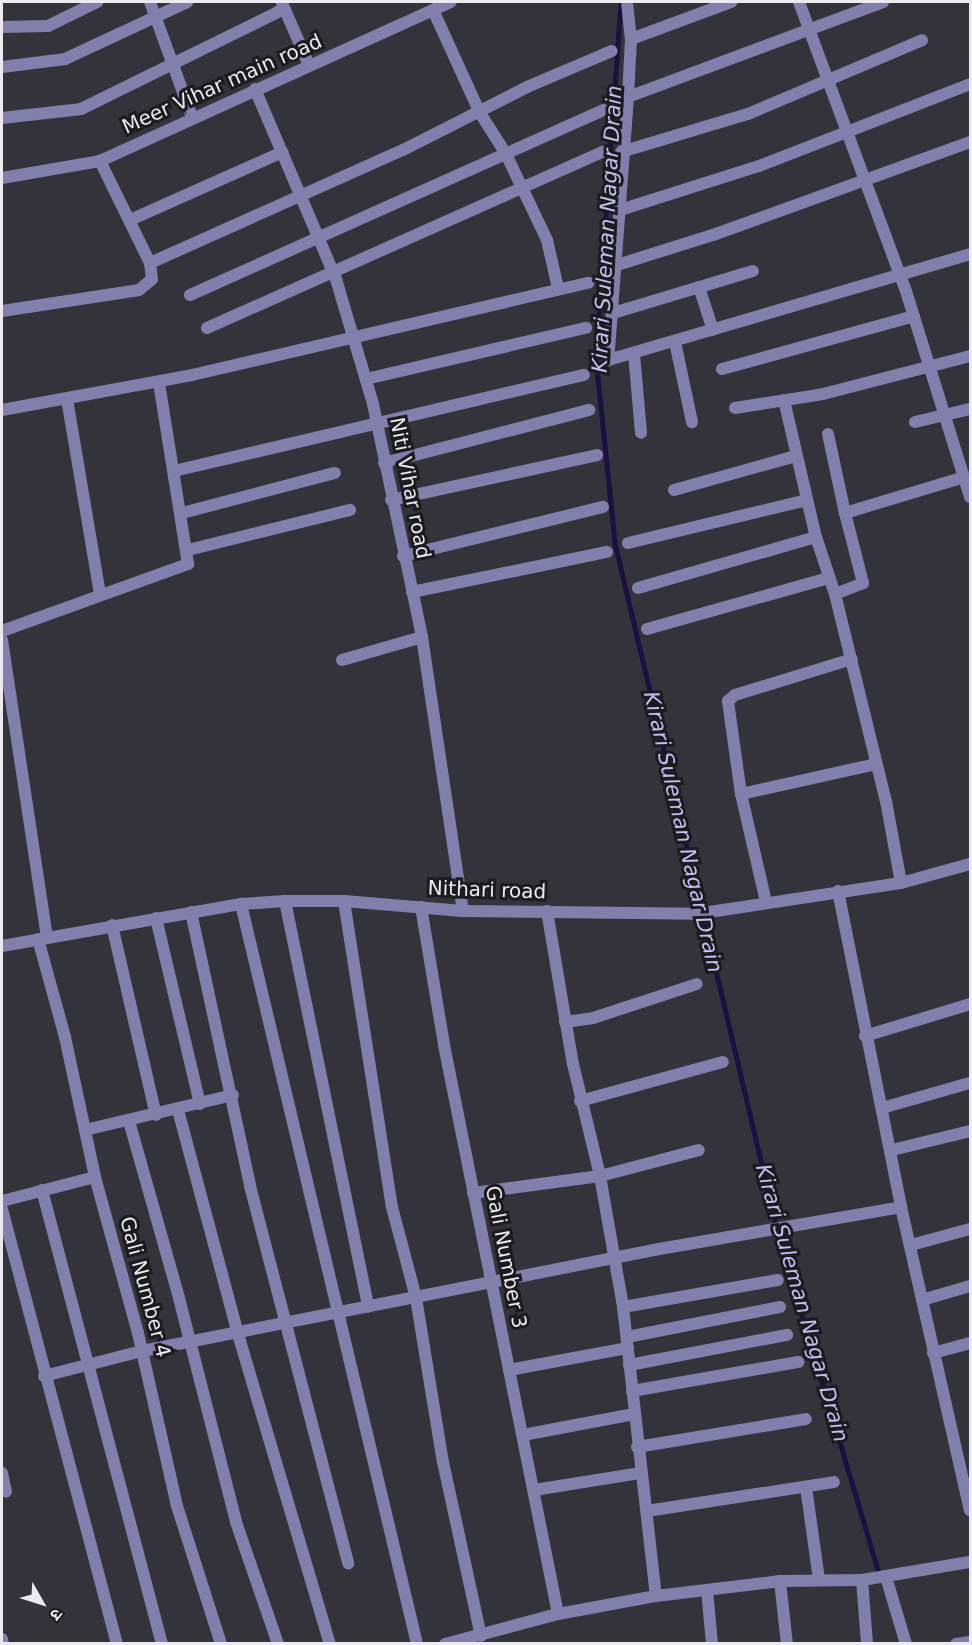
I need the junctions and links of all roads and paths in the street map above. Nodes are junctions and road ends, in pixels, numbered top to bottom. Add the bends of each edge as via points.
1 (97, 2) edge
2 (150, 2) edge
3 (187, 2) edge
4 (451, 2) edge
5 (627, 2) edge
6 (731, 2) edge
7 (799, 2) edge
8 (883, 2) edge
9 (282, 5) edge
10 (433, 10) junction
11 (158, 17) junction
12 (2, 27) edge
13 (810, 30) junction
14 (631, 39) junction
15 (922, 39) dead end
16 (612, 51) dead end
17 (173, 63) junction
18 (309, 65) junction
19 (2, 67) edge
20 (829, 78) junction
21 (970, 84) edge
22 (255, 89) junction
23 (628, 97) junction
24 (603, 110) dead end
25 (480, 113) junction
26 (192, 117) junction
27 (2, 118) edge
28 (848, 131) junction
29 (970, 142) edge
30 (284, 152) junction
31 (603, 152) dead end
32 (621, 152) junction
33 (506, 154) junction
34 (100, 161) junction
35 (2, 178) edge
36 (866, 180) junction
37 (522, 187) junction
38 (301, 194) junction
39 (620, 210) junction
40 (130, 220) junction
41 (320, 240) junction
42 (970, 254) edge
43 (150, 262) junction
44 (617, 265) junction
45 (753, 271) dead end
46 (334, 275) junction
47 (901, 276) junction
48 (588, 282) dead end
49 (699, 287) junction
50 (558, 288) junction
51 (190, 295) dead end
52 (2, 311) edge
53 (613, 313) junction
54 (914, 316) junction
55 (207, 328) dead end
56 (586, 328) dead end
57 (713, 330) junction
58 (353, 335) junction
59 (675, 342) junction
60 (634, 354) junction
61 (970, 356) edge
62 (930, 368) junction
63 (722, 369) dead end
64 (584, 375) dead end
65 (366, 380) junction
66 (159, 382) junction
67 (67, 399) junction
68 (784, 400) junction
69 (735, 408) dead end
70 (970, 409) edge
71 (2, 410) edge
72 (589, 410) dead end
73 (945, 416) junction
74 (692, 422) dead end
75 (915, 422) dead end
76 (376, 423) junction
77 (641, 433) dead end
78 (828, 434) dead end
79 (597, 455) dead end
80 (796, 456) junction
81 (384, 463) junction
82 (965, 469) edge
83 (174, 471) junction
84 (335, 473) dead end
85 (674, 490) dead end
86 (970, 497) edge
87 (391, 500) junction
88 (807, 500) junction
89 (603, 507) dead end
90 (350, 510) dead end
91 (182, 513) junction
92 (845, 513) junction
93 (816, 537) junction
94 (628, 543) dead end
95 (188, 550) junction
96 (607, 552) dead end
97 (403, 555) junction
98 (829, 578) junction
99 (638, 588) dead end
100 (412, 592) junction
101 (835, 594) junction
102 (100, 595) junction
103 (647, 629) dead end
104 (2, 631) edge
105 (422, 637) junction
106 (2, 640) edge
107 (852, 659) junction
108 (342, 660) dead end
109 (876, 764) junction
110 (741, 794) junction
111 (970, 864) edge
112 (902, 883) junction
113 (838, 891) junction
114 (285, 901) junction
115 (344, 901) junction
116 (766, 902) junction
117 (241, 904) junction
118 (421, 907) junction
119 (463, 911) junction
120 (547, 911) junction
121 (191, 912) junction
122 (156, 918) junction
123 (112, 925) junction
124 (43, 938) junction
125 (2, 946) edge
126 (697, 984) dead end
127 (970, 1004) edge
128 (565, 1022) junction
129 (865, 1036) junction
130 (723, 1062) dead end
131 (970, 1083) edge
132 (233, 1095) junction
133 (580, 1101) junction
134 (200, 1104) junction
135 (882, 1108) junction
136 (178, 1110) junction
137 (156, 1115) junction
138 (129, 1121) junction
139 (85, 1130) junction
140 (970, 1131) edge
141 (699, 1150) dead end
142 (892, 1150) junction
143 (600, 1176) junction
144 (94, 1177) junction
145 (42, 1190) junction
146 (473, 1193) junction
147 (2, 1201) edge
148 (901, 1207) junction
149 (2, 1209) edge
150 (970, 1228) edge
151 (911, 1245) junction
152 (613, 1260) junction
153 (778, 1280) dead end
154 (490, 1283) junction
155 (970, 1286) edge
156 (416, 1298) junction
157 (922, 1300) junction
158 (368, 1307) junction
159 (624, 1307) junction
160 (780, 1307) dead end
161 (338, 1313) junction
162 (287, 1323) junction
163 (238, 1334) junction
164 (787, 1335) dead end
165 (627, 1342) junction
166 (970, 1342) edge
167 (191, 1343) junction
168 (142, 1351) junction
169 (933, 1353) junction
170 (798, 1362) dead end
171 (89, 1365) junction
172 (629, 1365) junction
173 (509, 1370) junction
174 (44, 1376) junction
175 (632, 1391) junction
176 (634, 1414) junction
177 (806, 1419) dead end
178 (523, 1435) junction
179 (637, 1447) junction
180 (2, 1473) edge
181 (640, 1473) junction
182 (834, 1482) dead end
183 (806, 1487) junction
184 (534, 1490) junction
185 (6, 1492) dead end
186 (970, 1510) edge
187 (647, 1511) junction
188 (970, 1562) edge
189 (348, 1563) dead end
190 (876, 1578) junction
191 (819, 1580) junction
192 (780, 1581) junction
193 (707, 1590) junction
194 (656, 1596) junction
195 (558, 1614) junction
196 (481, 1636) junction
197 (2, 1639) edge
198 (970, 1642) edge
199 (3, 1644) edge
200 (117, 1644) edge
201 (162, 1644) edge
202 (221, 1644) edge
203 (278, 1644) edge
204 (330, 1644) edge
205 (417, 1644) edge
206 (445, 1644) edge
207 (712, 1644) edge
208 (787, 1644) edge
209 (867, 1644) edge
210 (906, 1644) edge
211 (956, 1644) edge

1 - 12 street via 48,26
2 - 11 street
3 - 11 street
4 - 10 street, Meer Vihar main road
5 - 14 street
6 - 14 street
7 - 13 street
8 - 13 street
9 - 17 street
9 - 18 street
10 - 18 street, Meer Vihar main road
10 - 25 street
11 - 17 street
11 - 19 street via 65,58
13 - 20 street
13 - 23 street
14 - 23 street
15 - 20 street
16 - 25 street via 527,87
17 - 26 street
17 - 27 street via 81,109
18 - 22 street, Meer Vihar main road
20 - 28 street
20 - 32 street via 709,128
21 - 28 street
22 - 26 street, Meer Vihar main road
22 - 30 street, Niti Vihar road
23 - 32 street
24 - 33 street
25 - 33 street
25 - 38 street
26 - 34 street, Meer Vihar main road
28 - 36 street
28 - 39 street via 759,166
29 - 36 street
30 - 38 street, Niti Vihar road
30 - 40 street
31 - 37 street
32 - 39 street
33 - 37 street
33 - 41 street
34 - 35 street, Meer Vihar main road
34 - 40 street
36 - 44 street
36 - 47 street
37 - 46 street
37 - 50 street via 547,240
38 - 41 street, Niti Vihar road
38 - 43 street
39 - 44 street
40 - 43 street
41 - 46 street, Niti Vihar road
41 - 51 street
42 - 47 street
43 - 52 street via 152,279 139,290
44 - 53 street
45 - 49 street
46 - 55 street
46 - 58 street, Niti Vihar road
47 - 54 street
47 - 57 street
48 - 50 street
49 - 53 street
49 - 57 street
50 - 58 street
53 - 60 street via 608,360
54 - 62 street
54 - 63 street
56 - 65 street
57 - 59 street
58 - 65 street, Niti Vihar road
58 - 66 street
59 - 60 street
59 - 74 street
60 - 77 street
61 - 62 street
62 - 68 street
62 - 73 street
64 - 76 street
65 - 76 street, Niti Vihar road
66 - 67 street
66 - 83 street
67 - 71 street
67 - 102 street
68 - 69 street
68 - 80 street
70 - 73 street
72 - 81 street
73 - 75 street
73 - 82 street
76 - 81 street, Niti Vihar road
76 - 83 street
78 - 92 street
79 - 87 street
80 - 85 street
80 - 88 street
81 - 87 street, Niti Vihar road
82 - 86 street
82 - 92 street
83 - 91 street
84 - 91 street
87 - 97 street, Niti Vihar road
88 - 93 street
88 - 94 street
89 - 97 street
90 - 95 street
91 - 95 street
92 - 101 street via 863,583
93 - 98 street
93 - 99 street
95 - 102 street via 188,564 182,568
96 - 100 street
97 - 100 street, Niti Vihar road
98 - 101 street
98 - 103 street
100 - 105 street, Niti Vihar road
101 - 107 street
102 - 104 street
105 - 108 street
105 - 119 street, Niti Vihar road
106 - 124 street, Gali Number 4
107 - 109 street
107 - 110 street via 731,697 728,704
109 - 110 street
109 - 112 street
110 - 116 street
111 - 112 street, Nithari road
112 - 113 street, Nithari road
113 - 116 street, Nithari road
113 - 129 street
114 - 115 street, Nithari road
114 - 117 street, Nithari road
114 - 158 street
115 - 118 street, Nithari road
115 - 156 street via 392,1207
116 - 120 street, Nithari road via 700,914
117 - 121 street, Nithari road
117 - 161 street
118 - 119 street, Nithari road
118 - 146 street, Gali Number 3
119 - 120 street, Nithari road
120 - 128 street
121 - 122 street, Nithari road
121 - 132 street
122 - 123 street, Nithari road
122 - 134 street
123 - 124 street, Nithari road
123 - 137 street
124 - 125 street, Nithari road
124 - 139 street, Gali Number 4
126 - 128 street via 593,1018
127 - 129 street
128 - 133 street
129 - 135 street
130 - 133 street
131 - 135 street
132 - 134 street
132 - 162 street via 250,1186
133 - 143 street
134 - 136 street
135 - 142 street
136 - 137 street
136 - 163 street
137 - 138 street
138 - 139 street
138 - 167 street
139 - 144 street, Gali Number 4
140 - 142 street
141 - 143 street
142 - 148 street
143 - 146 street
143 - 152 street
144 - 145 street
144 - 168 street, Gali Number 4
145 - 147 street
145 - 171 street
146 - 154 street, Gali Number 3
148 - 151 street
148 - 152 street
149 - 174 street
150 - 151 street
151 - 157 street
152 - 154 street
152 - 159 street
153 - 159 street
154 - 156 street
154 - 173 street, Gali Number 3
155 - 157 street
156 - 158 street
156 - 196 street via 443,1462
157 - 169 street
158 - 161 street
159 - 165 street
160 - 165 street
161 - 162 street
161 - 205 street
162 - 163 street
162 - 189 street
163 - 167 street
163 - 204 street
164 - 172 street
165 - 172 street
165 - 173 street
166 - 169 street
167 - 168 street
167 - 203 street via 236,1522
168 - 171 street
168 - 202 street, Gali Number 4 via 177,1506
169 - 186 street
170 - 175 street
171 - 174 street
171 - 201 street
172 - 175 street
173 - 178 street, Gali Number 3
174 - 200 street
175 - 176 street
176 - 178 street
176 - 179 street
177 - 179 street
178 - 184 street, Gali Number 3
179 - 181 street
180 - 185 street
181 - 184 street
181 - 187 street
182 - 183 street
183 - 187 street
183 - 191 street
184 - 195 street, Gali Number 3
187 - 194 street
188 - 190 street
190 - 191 street
190 - 209 street
190 - 210 street
191 - 192 street
192 - 193 street
192 - 208 street
193 - 194 street
193 - 207 street
194 - 195 street
195 - 196 street
196 - 206 street
197 - 199 street
198 - 211 street

